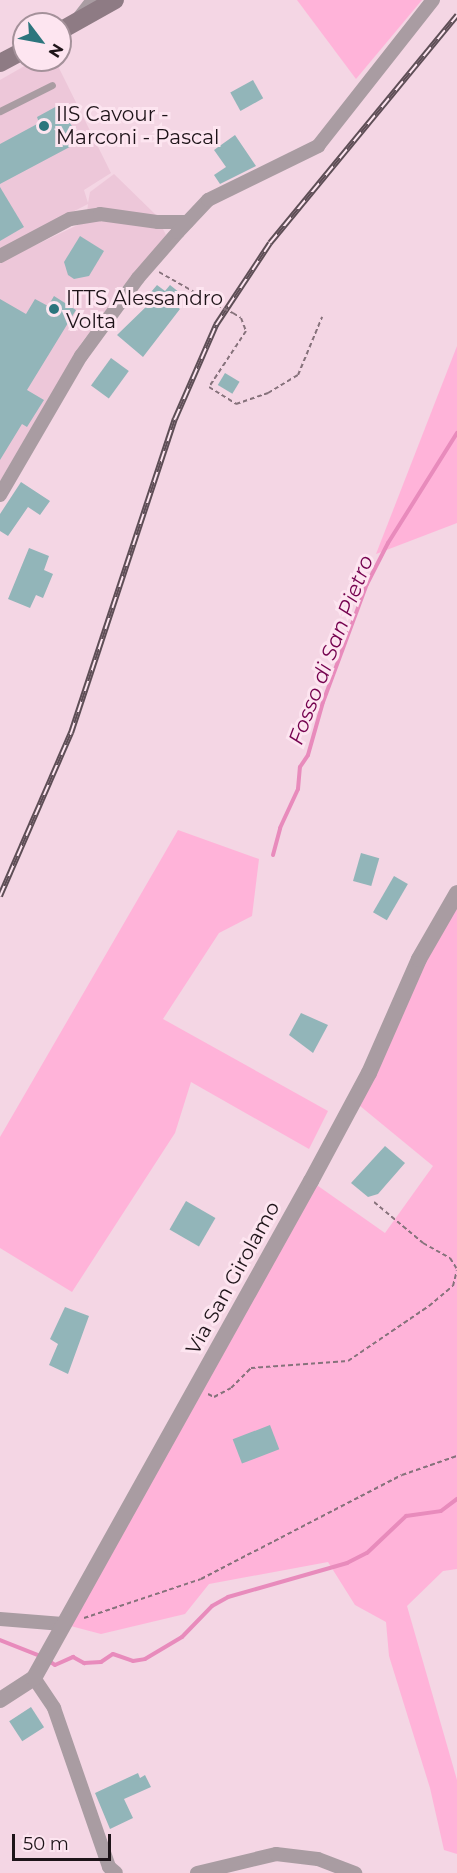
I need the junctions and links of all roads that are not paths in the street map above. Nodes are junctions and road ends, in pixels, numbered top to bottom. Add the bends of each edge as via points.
1 (93, 0) edge
2 (115, 0) edge
3 (433, 0) edge
4 (72, 22) edge
5 (72, 24) edge
6 (52, 85) dead end
7 (0, 111) edge
8 (187, 222) junction
9 (0, 256) edge
10 (0, 495) edge
11 (457, 893) edge
12 (0, 1619) edge
13 (59, 1631) junction
14 (34, 1678) junction
15 (0, 1700) edge
16 (116, 1873) edge
17 (197, 1873) edge
18 (355, 1873) edge

1 - 4 street
2 - 5 main road
3 - 8 street via 318,146 208,200
6 - 7 lane
8 - 9 street via 100,214 80,217
8 - 10 street via 148,266 81,357
11 - 13 street, Via San Girolamo via 419,959 369,1073
12 - 13 street
13 - 14 street, Via San Girolamo
14 - 15 street
14 - 16 street via 54,1708 109,1867
17 - 18 street via 276,1854 318,1859

